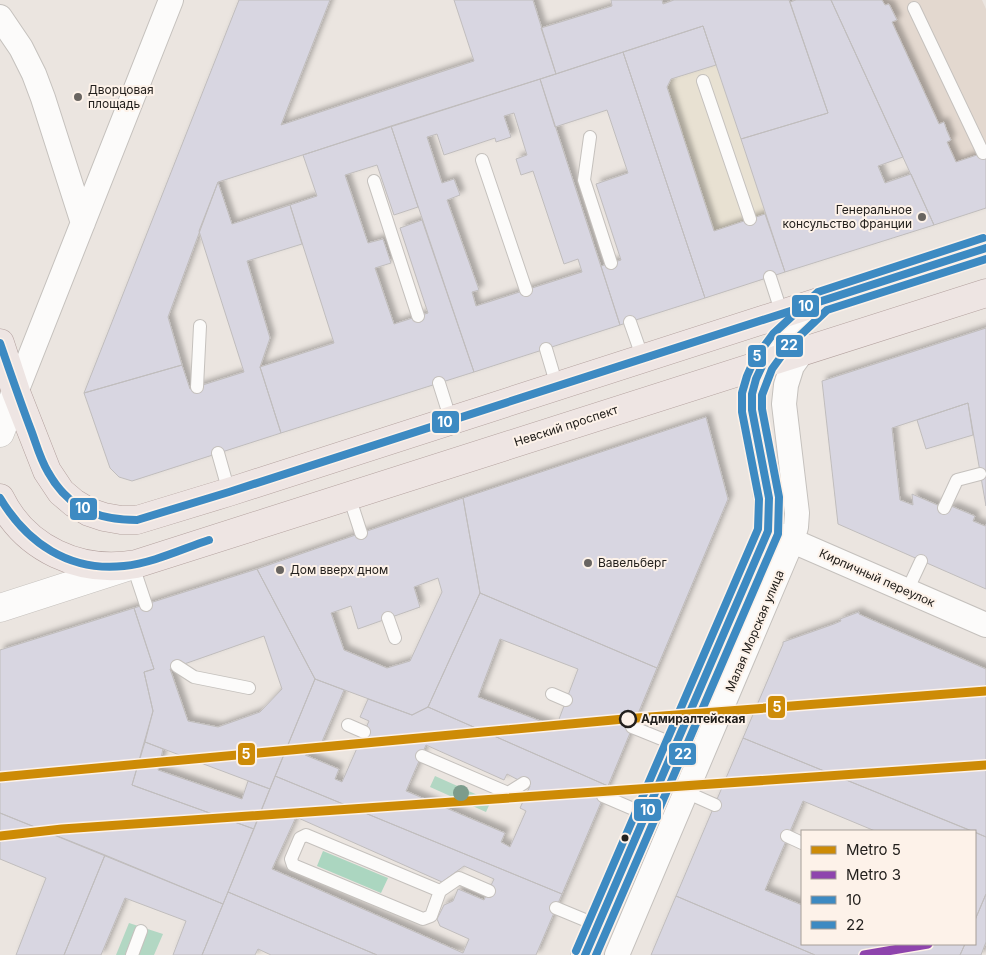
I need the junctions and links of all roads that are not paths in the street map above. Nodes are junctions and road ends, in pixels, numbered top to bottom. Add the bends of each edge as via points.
1 (171, 0) edge
2 (914, 8) dead end
3 (0, 17) edge
4 (703, 80) dead end
5 (590, 137) dead end
6 (983, 153) dead end
7 (482, 160) dead end
8 (374, 181) dead end
9 (750, 219) dead end
10 (83, 223) junction
11 (986, 248) edge
12 (611, 263) dead end
13 (770, 277) dead end
14 (526, 290) dead end
15 (986, 292) edge
16 (822, 301) junction
17 (782, 314) junction
18 (418, 316) dead end
19 (630, 322) dead end
20 (200, 326) dead end
21 (0, 343) edge
22 (546, 349) dead end
23 (802, 352) junction
24 (643, 359) junction
25 (763, 364) junction
26 (439, 383) dead end
27 (558, 386) junction
28 (197, 387) dead end
29 (16, 392) junction
30 (451, 420) junction
31 (0, 433) edge
32 (218, 454) dead end
33 (980, 474) dead end
34 (230, 492) junction
35 (349, 496) junction
36 (0, 498) edge
37 (944, 508) dead end
38 (361, 533) dead end
39 (780, 536) junction
40 (920, 560) dead end
41 (140, 563) junction
42 (907, 591) junction
43 (146, 605) dead end
44 (0, 608) edge
45 (388, 618) dead end
46 (986, 625) edge
47 (395, 638) dead end
48 (177, 666) dead end
49 (249, 688) dead end
50 (552, 694) dead end
51 (566, 700) dead end
52 (348, 725) dead end
53 (632, 727) dead end
54 (364, 732) dead end
55 (674, 744) junction
56 (422, 756) dead end
57 (659, 780) junction
58 (524, 783) dead end
59 (686, 792) junction
60 (603, 796) dead end
61 (715, 805) dead end
62 (645, 814) junction
63 (787, 836) dead end
64 (801, 843) edge
65 (440, 891) junction
66 (489, 891) dead end
67 (556, 908) dead end
68 (597, 926) junction
69 (141, 931) dead end
70 (132, 955) edge
71 (585, 955) edge
72 (617, 955) edge

1 - 10 street
2 - 6 lane
3 - 10 street via 34,74
4 - 9 lane
5 - 12 lane via 584,180
7 - 14 lane
8 - 18 lane
10 - 29 street
11 - 16 main road
13 - 17 lane
15 - 23 main road, Невский проспект
16 - 17 main road
16 - 25 street, Малая Морская улица via 781,340
17 - 24 main road
19 - 24 lane
20 - 28 lane
21 - 29 main road
22 - 27 lane
23 - 25 main road, Невский проспект
23 - 39 street, Малая Морская улица via 792,366 784,404 796,527
24 - 27 main road
25 - 35 main road, Невский проспект
25 - 39 street, Малая Морская улица via 752,394 752,410
26 - 30 lane
27 - 30 main road
29 - 31 street
29 - 34 main road via 51,478 68,498 89,512 113,519 137,520
30 - 34 main road
32 - 34 lane
33 - 37 lane via 957,480
35 - 38 lane
35 - 41 main road, Невский проспект
36 - 41 main road, Невский проспект via 28,536 68,559 113,567
39 - 42 street, Кирпичный переулок
39 - 55 street, Малая Морская улица
39 - 59 street, Малая Морская улица
40 - 42 lane
41 - 43 lane
41 - 44 street, Невский проспект
42 - 46 street, Кирпичный переулок
45 - 47 lane
48 - 49 lane via 194,677
50 - 51 lane
52 - 54 lane
53 - 55 lane
55 - 57 street, Малая Морская улица
56 - 58 lane via 508,793
57 - 59 lane
57 - 62 street, Малая Морская улица
59 - 61 lane
59 - 72 street, Малая Морская улица
60 - 62 lane
62 - 68 street, Малая Морская улица
63 - 64 lane
65 - 65 lane via 306,835 300,838 291,859 293,865 423,919 431,916
65 - 66 lane via 459,878
67 - 68 lane
68 - 71 street, Малая Морская улица
69 - 70 lane

